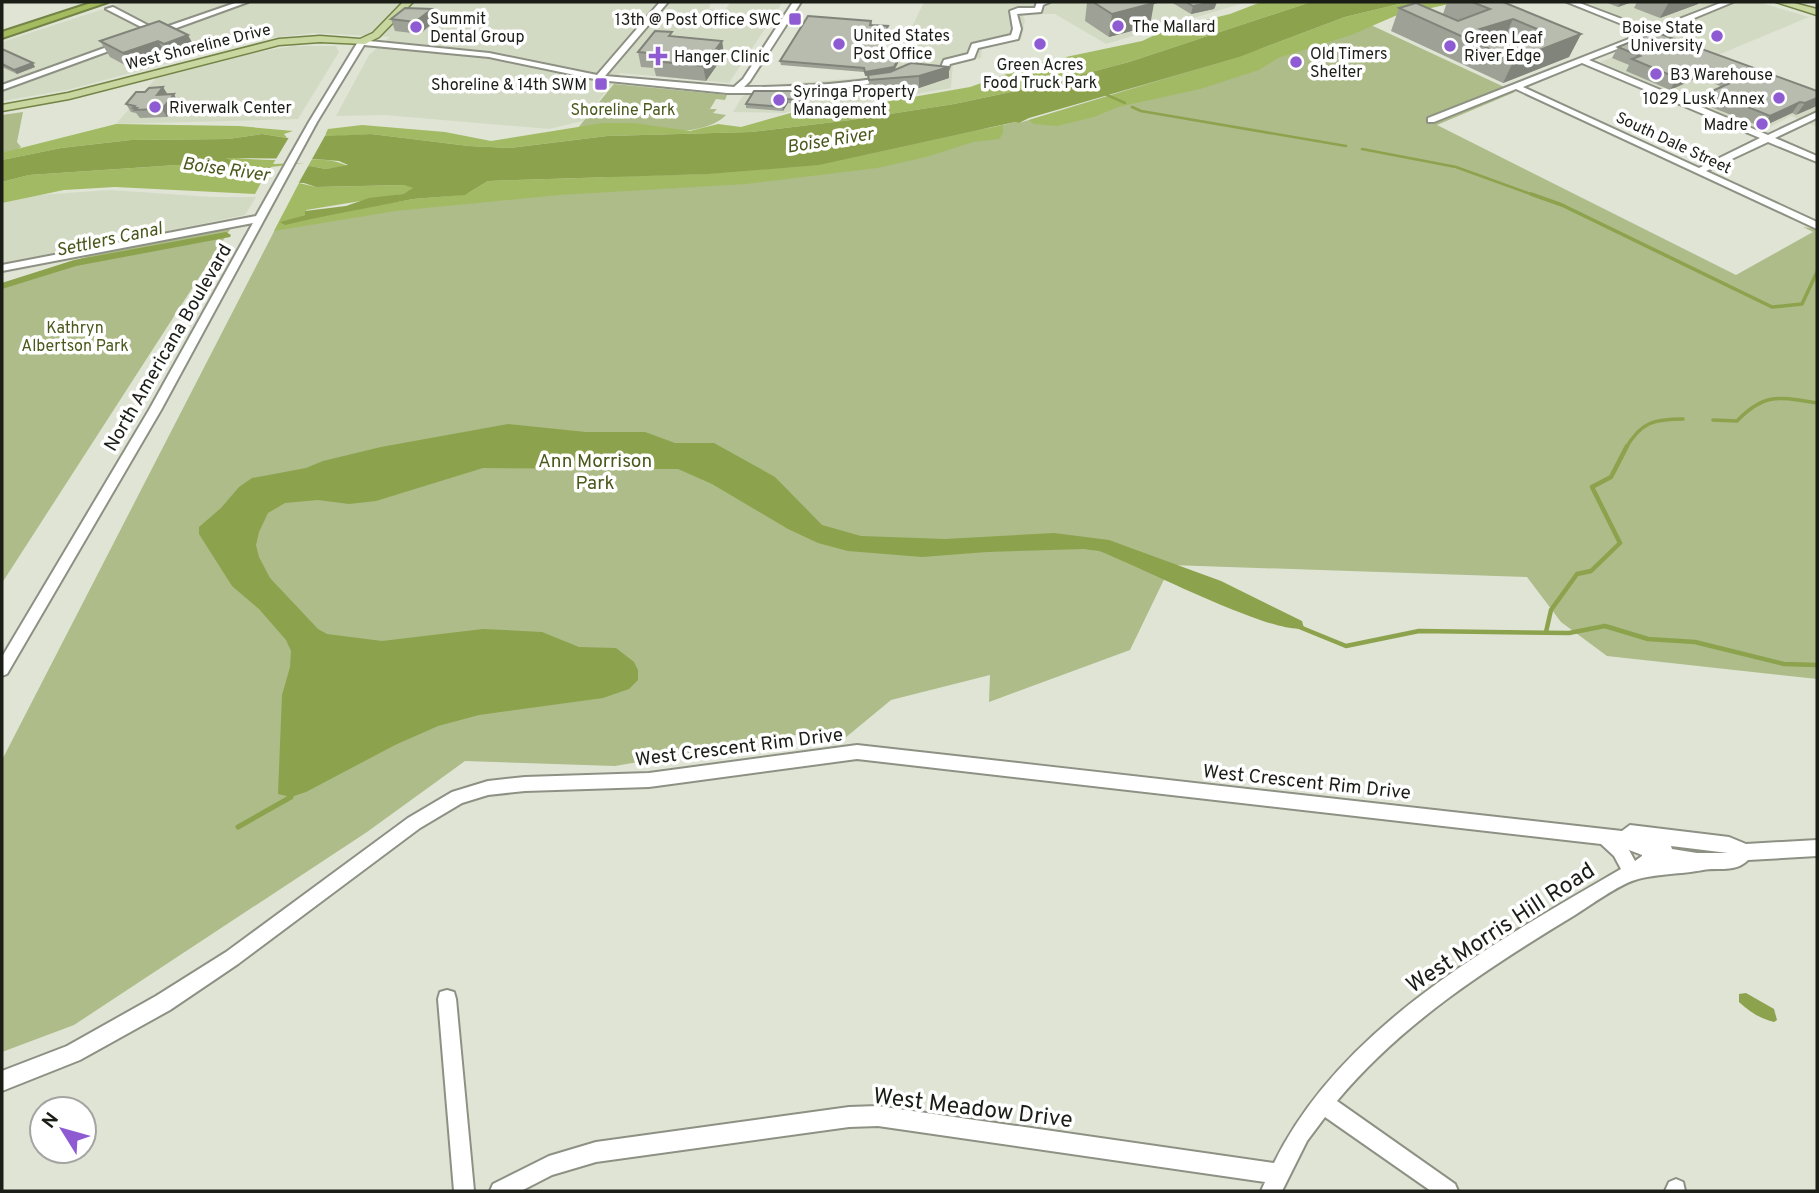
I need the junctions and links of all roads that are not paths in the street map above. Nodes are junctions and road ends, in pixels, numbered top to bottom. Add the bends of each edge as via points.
1 (82, 2) edge
2 (244, 2) edge
3 (403, 2) edge
4 (664, 2) edge
5 (797, 2) edge
6 (1571, 2) edge
7 (1730, 2) edge
8 (1782, 2) edge
9 (1041, 3) edge
10 (106, 6) edge
11 (1817, 12) edge
12 (2, 28) edge
13 (157, 33) junction
14 (1651, 33) junction
15 (2, 35) edge
16 (145, 37) edge
17 (1662, 37) edge
18 (132, 41) edge
19 (362, 42) junction
20 (1584, 61) junction
21 (917, 69) edge
22 (600, 78) junction
23 (893, 79) edge
24 (1517, 87) junction
25 (2, 88) edge
26 (737, 89) junction
27 (2, 108) edge
28 (1817, 115) edge
29 (1431, 120) dead end
30 (1768, 139) junction
31 (1817, 159) edge
32 (1699, 171) junction
33 (262, 218) junction
34 (1817, 226) edge
35 (2, 268) edge
36 (2, 670) edge
37 (1604, 836) junction
38 (1626, 839) junction
39 (1692, 841) junction
40 (1817, 848) edge
41 (1745, 852) junction
42 (1660, 853) junction
43 (1710, 863) junction
44 (1632, 872) junction
45 (447, 999) dead end
46 (2, 1080) edge
47 (1323, 1103) junction
48 (1275, 1183) edge
49 (464, 1191) edge
50 (501, 1191) edge
51 (1448, 1191) edge

1 - 12 highway
2 - 13 street
3 - 19 main road via 376,35
4 - 22 street
5 - 26 street
6 - 14 street
7 - 14 street
8 - 11 main road
9 - 21 street via 1038,10 1013,13 1014,37 975,46 971,56 947,62 939,71
10 - 13 street
10 - 15 highway
13 - 16 street
14 - 17 street
14 - 20 street
18 - 25 street
19 - 22 street, West Shoreline Drive via 489,55
19 - 27 main road, West Shoreline Drive via 279,42 69,96
19 - 33 street, North Americana Boulevard
20 - 24 street
20 - 30 street
22 - 26 street, West Shoreline Drive
23 - 26 street, West Shoreline Drive via 783,90
24 - 29 street
24 - 32 street, South Dale Street
28 - 30 street
30 - 31 street
30 - 32 street
32 - 34 street, South Dale Street
33 - 35 street
33 - 36 street, North Americana Boulevard
37 - 38 street, West Crescent Rim Drive
37 - 44 street via 1620,850
37 - 46 street, West Crescent Rim Drive via 857,752 649,780 488,788 458,797 414,823 232,958 163,1003 73,1053
38 - 39 street, West Crescent Rim Drive via 1630,833
38 - 42 street, West Crescent Rim Drive
39 - 41 street, West Crescent Rim Drive via 1729,845
39 - 42 street, West Morris Hill Road
40 - 41 street, West Crescent Rim Drive
41 - 43 street, West Crescent Rim Drive via 1736,859
42 - 43 street, West Crescent Rim Drive
42 - 44 street, West Morris Hill Road
43 - 44 street, West Morris Hill Road
44 - 47 street, West Morris Hill Road via 1434,996 1372,1048
45 - 49 street
47 - 48 street, West Morris Hill Road via 1299,1136
47 - 51 street
48 - 50 street, West Meadow Drive via 878,1116 849,1116 596,1152 550,1166

